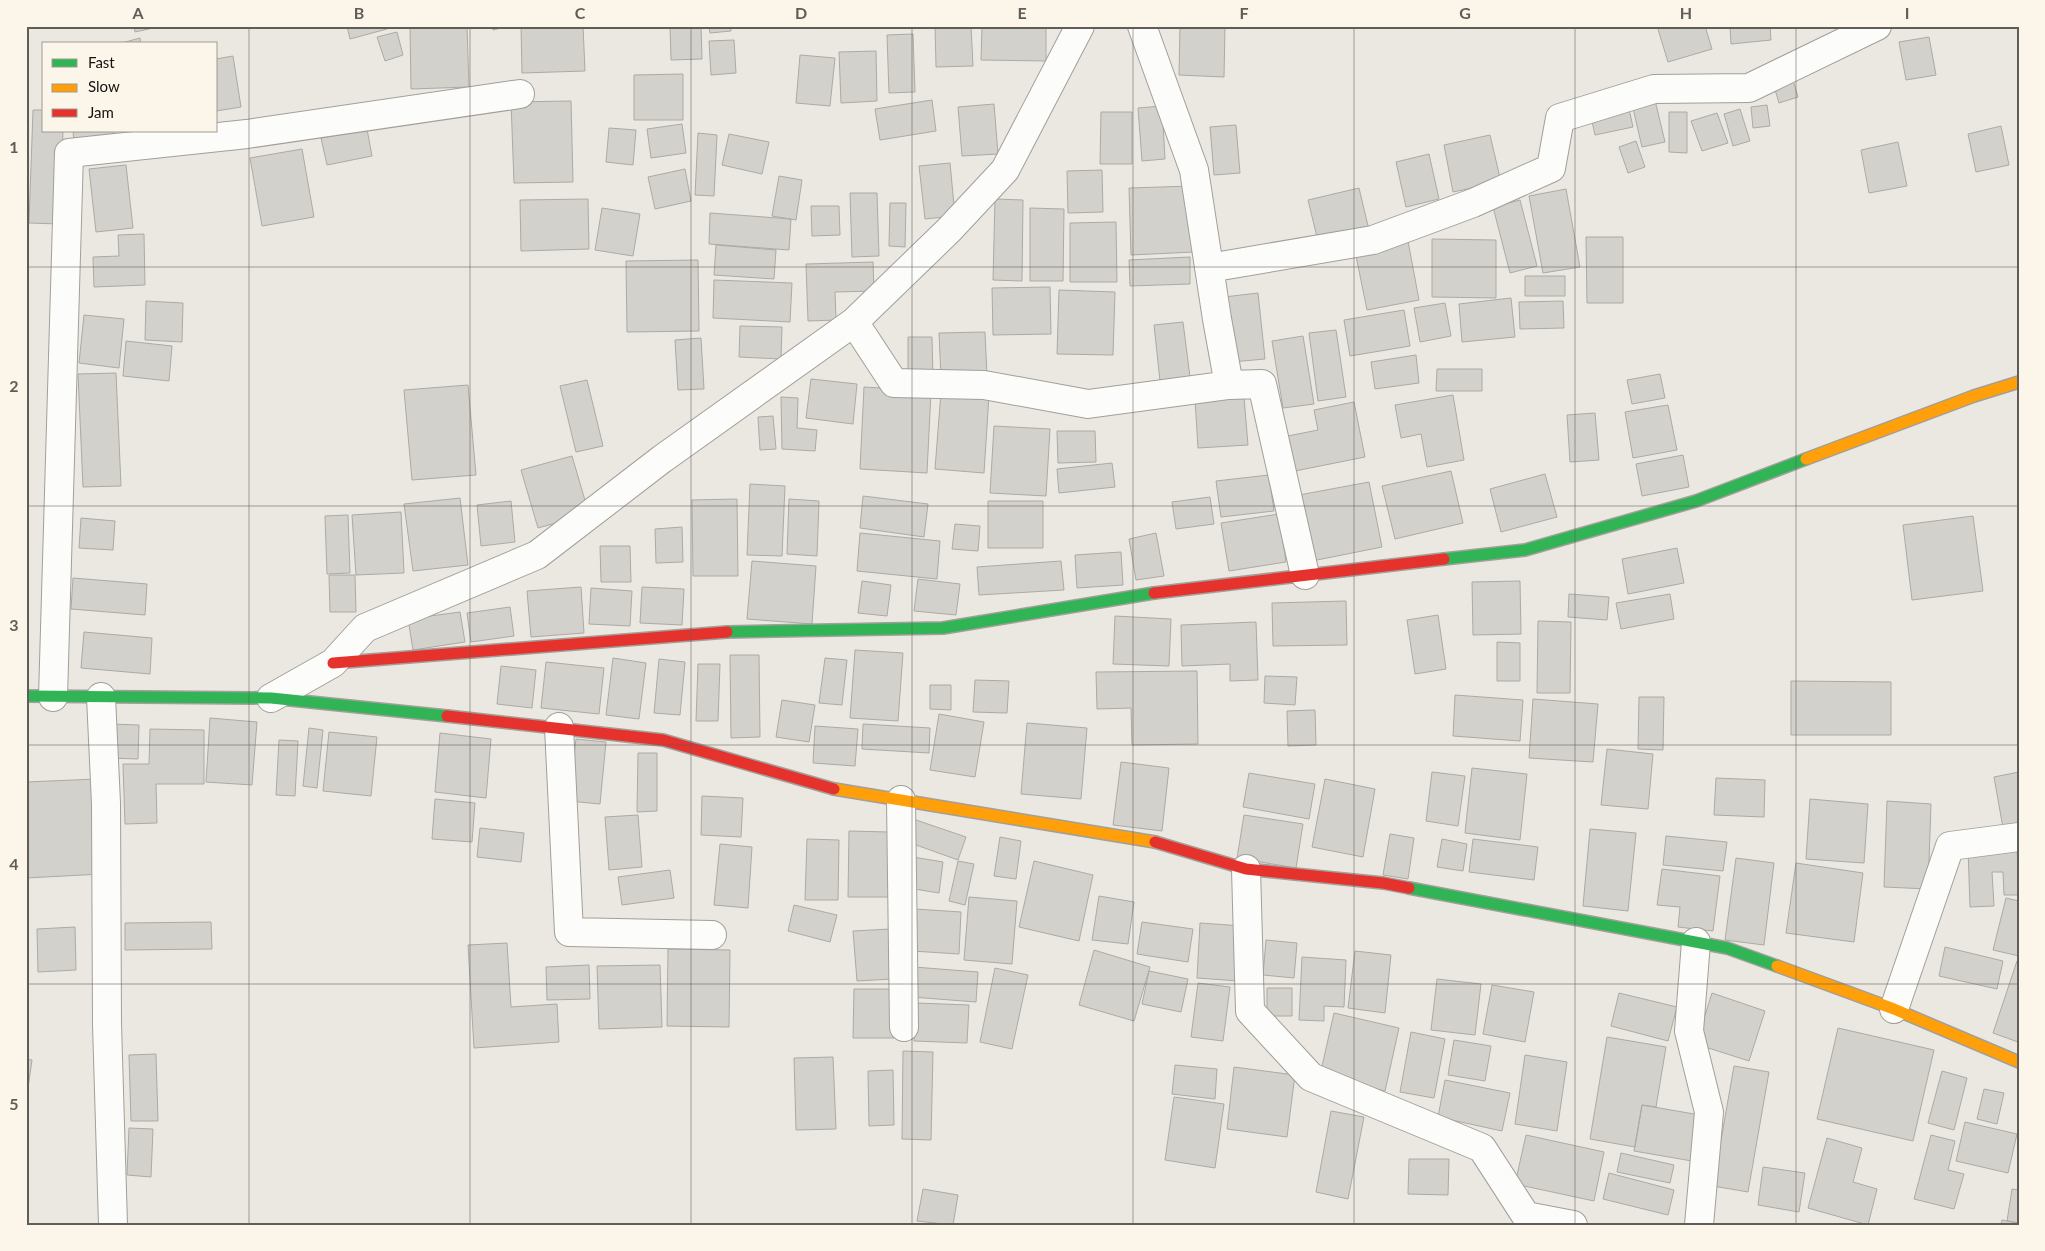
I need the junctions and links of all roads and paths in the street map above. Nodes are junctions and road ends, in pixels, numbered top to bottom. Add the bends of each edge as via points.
1 (1080, 26) edge
2 (1142, 26) edge
3 (1877, 26) edge
4 (520, 94) dead end
5 (1209, 268) junction
6 (854, 322) junction
7 (2019, 382) edge
8 (1230, 385) junction
9 (1305, 575) junction
10 (333, 663) junction
11 (39, 696) edge
12 (101, 697) junction
13 (270, 698) junction
14 (559, 727) junction
15 (901, 800) junction
16 (2019, 837) edge
17 (1246, 869) junction
18 (712, 934) dead end
19 (1696, 942) junction
20 (1894, 1009) junction
21 (904, 1027) dead end
22 (2019, 1062) edge
23 (113, 1225) edge
24 (1573, 1225) edge
25 (1698, 1225) edge

1 - 6 street via 1005,170 949,230
2 - 5 street via 1194,170
3 - 5 street via 1749,88 1654,89 1560,118 1551,168 1474,203 1372,240
4 - 11 street via 247,134 69,153
5 - 8 street
6 - 8 street via 894,383 984,385 1088,404
6 - 10 street via 662,459 537,555 365,628
7 - 9 street via 1696,501 1525,550
8 - 9 street via 1262,384
9 - 10 street via 1135,595 942,628 725,632
10 - 13 street
11 - 12 street
12 - 13 street
12 - 23 street via 106,803 107,1024
13 - 14 street
14 - 15 street via 663,740 826,788
14 - 18 street via 569,932
15 - 17 street via 1151,841
15 - 21 street
16 - 20 street via 1950,846
17 - 19 street via 1383,883
17 - 24 street via 1250,1011 1310,1077 1482,1148 1526,1216
19 - 20 street via 1727,948
19 - 25 street via 1689,1031 1709,1112
20 - 22 street

